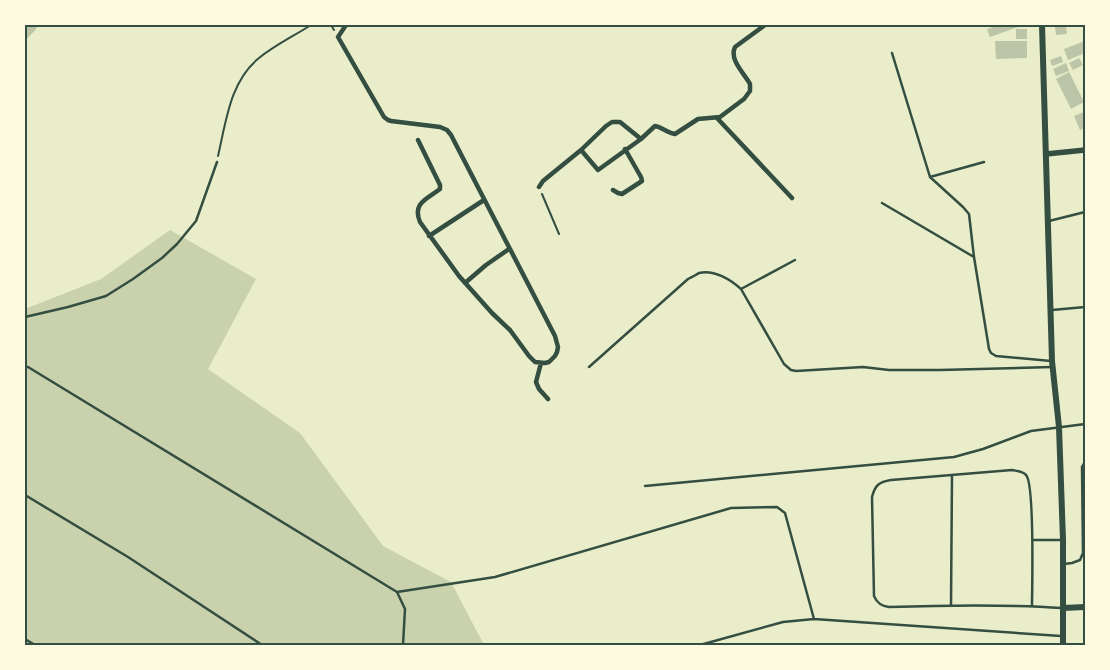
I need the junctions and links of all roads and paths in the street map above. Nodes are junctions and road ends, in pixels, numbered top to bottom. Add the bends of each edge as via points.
1 (311, 25) edge
2 (346, 25) edge
3 (765, 25) edge
4 (1042, 25) edge
5 (892, 53) dead end
6 (717, 118) junction
7 (640, 139) junction
8 (418, 140) dead end
9 (581, 150) junction
10 (625, 150) junction
11 (1085, 150) edge
12 (1046, 154) junction
13 (217, 162) joint
14 (984, 162) dead end
15 (930, 177) junction
16 (539, 187) joint
17 (613, 190) dead end
18 (792, 198) dead end
19 (484, 200) junction
20 (882, 203) dead end
21 (1085, 212) edge
22 (1047, 221) junction
23 (559, 234) dead end
24 (429, 236) junction
25 (509, 249) junction
26 (974, 257) junction
27 (795, 260) dead end
28 (465, 283) junction
29 (741, 289) junction
30 (1085, 307) edge
31 (1050, 311) junction
32 (25, 317) edge
33 (541, 364) junction
34 (1052, 364) junction
35 (25, 367) edge
36 (589, 367) dead end
37 (548, 399) dead end
38 (1085, 424) edge
39 (1059, 427) junction
40 (1085, 462) edge
41 (952, 476) junction
42 (645, 486) dead end
43 (25, 495) edge
44 (1033, 540) junction
45 (1064, 540) junction
46 (1064, 564) junction
47 (397, 592) junction
48 (951, 605) junction
49 (1032, 606) junction
50 (1085, 607) edge
51 (1063, 608) junction
52 (814, 619) junction
53 (1063, 636) junction
54 (25, 639) edge
55 (35, 645) edge
56 (262, 645) edge
57 (403, 645) edge
58 (700, 645) edge
59 (1063, 645) edge

1 - 13 path via 279,44 248,69 229,108
2 - 19 street via 338,37 384,117 448,131
3 - 6 street via 733,50 733,56 750,84 748,95
4 - 12 main road
5 - 15 lane
6 - 7 street via 698,119 674,134 655,126
6 - 18 street
7 - 9 street via 615,121
7 - 10 street
8 - 24 street via 440,185 440,189 417,210
9 - 10 street via 598,170
9 - 16 street
10 - 17 street via 642,180 622,194
11 - 12 street
12 - 22 main road
13 - 32 lane via 196,221 162,258 106,296
14 - 15 lane
15 - 26 lane via 969,214
16 - 23 path
19 - 24 street
19 - 25 street
20 - 26 lane
21 - 22 lane
22 - 31 main road
24 - 28 street
25 - 28 street
25 - 33 street via 555,336 557,352 549,362
26 - 34 lane via 991,353
27 - 29 lane
28 - 33 street via 510,330 529,356
29 - 34 lane via 784,364 791,370 863,367 923,370
29 - 36 lane via 707,272 688,279
30 - 31 lane
31 - 34 main road
33 - 37 street via 536,382
34 - 39 main road
35 - 47 lane
38 - 39 lane
39 - 42 lane via 1031,431 954,457
39 - 45 main road
40 - 46 lane via 1082,467 1083,553 1080,560
41 - 44 lane via 1012,470 1027,475
41 - 48 lane
41 - 48 lane via 883,482 877,485 872,497 874,596 878,602 889,607
43 - 56 lane via 128,557
44 - 45 lane
44 - 49 lane
45 - 46 main road
46 - 51 main road
47 - 52 lane via 495,578 731,508 776,507 785,513
47 - 57 lane via 405,609
48 - 49 lane
49 - 51 lane
50 - 51 main road
51 - 53 main road
52 - 53 lane
52 - 58 lane via 783,622
53 - 59 main road
54 - 55 lane

